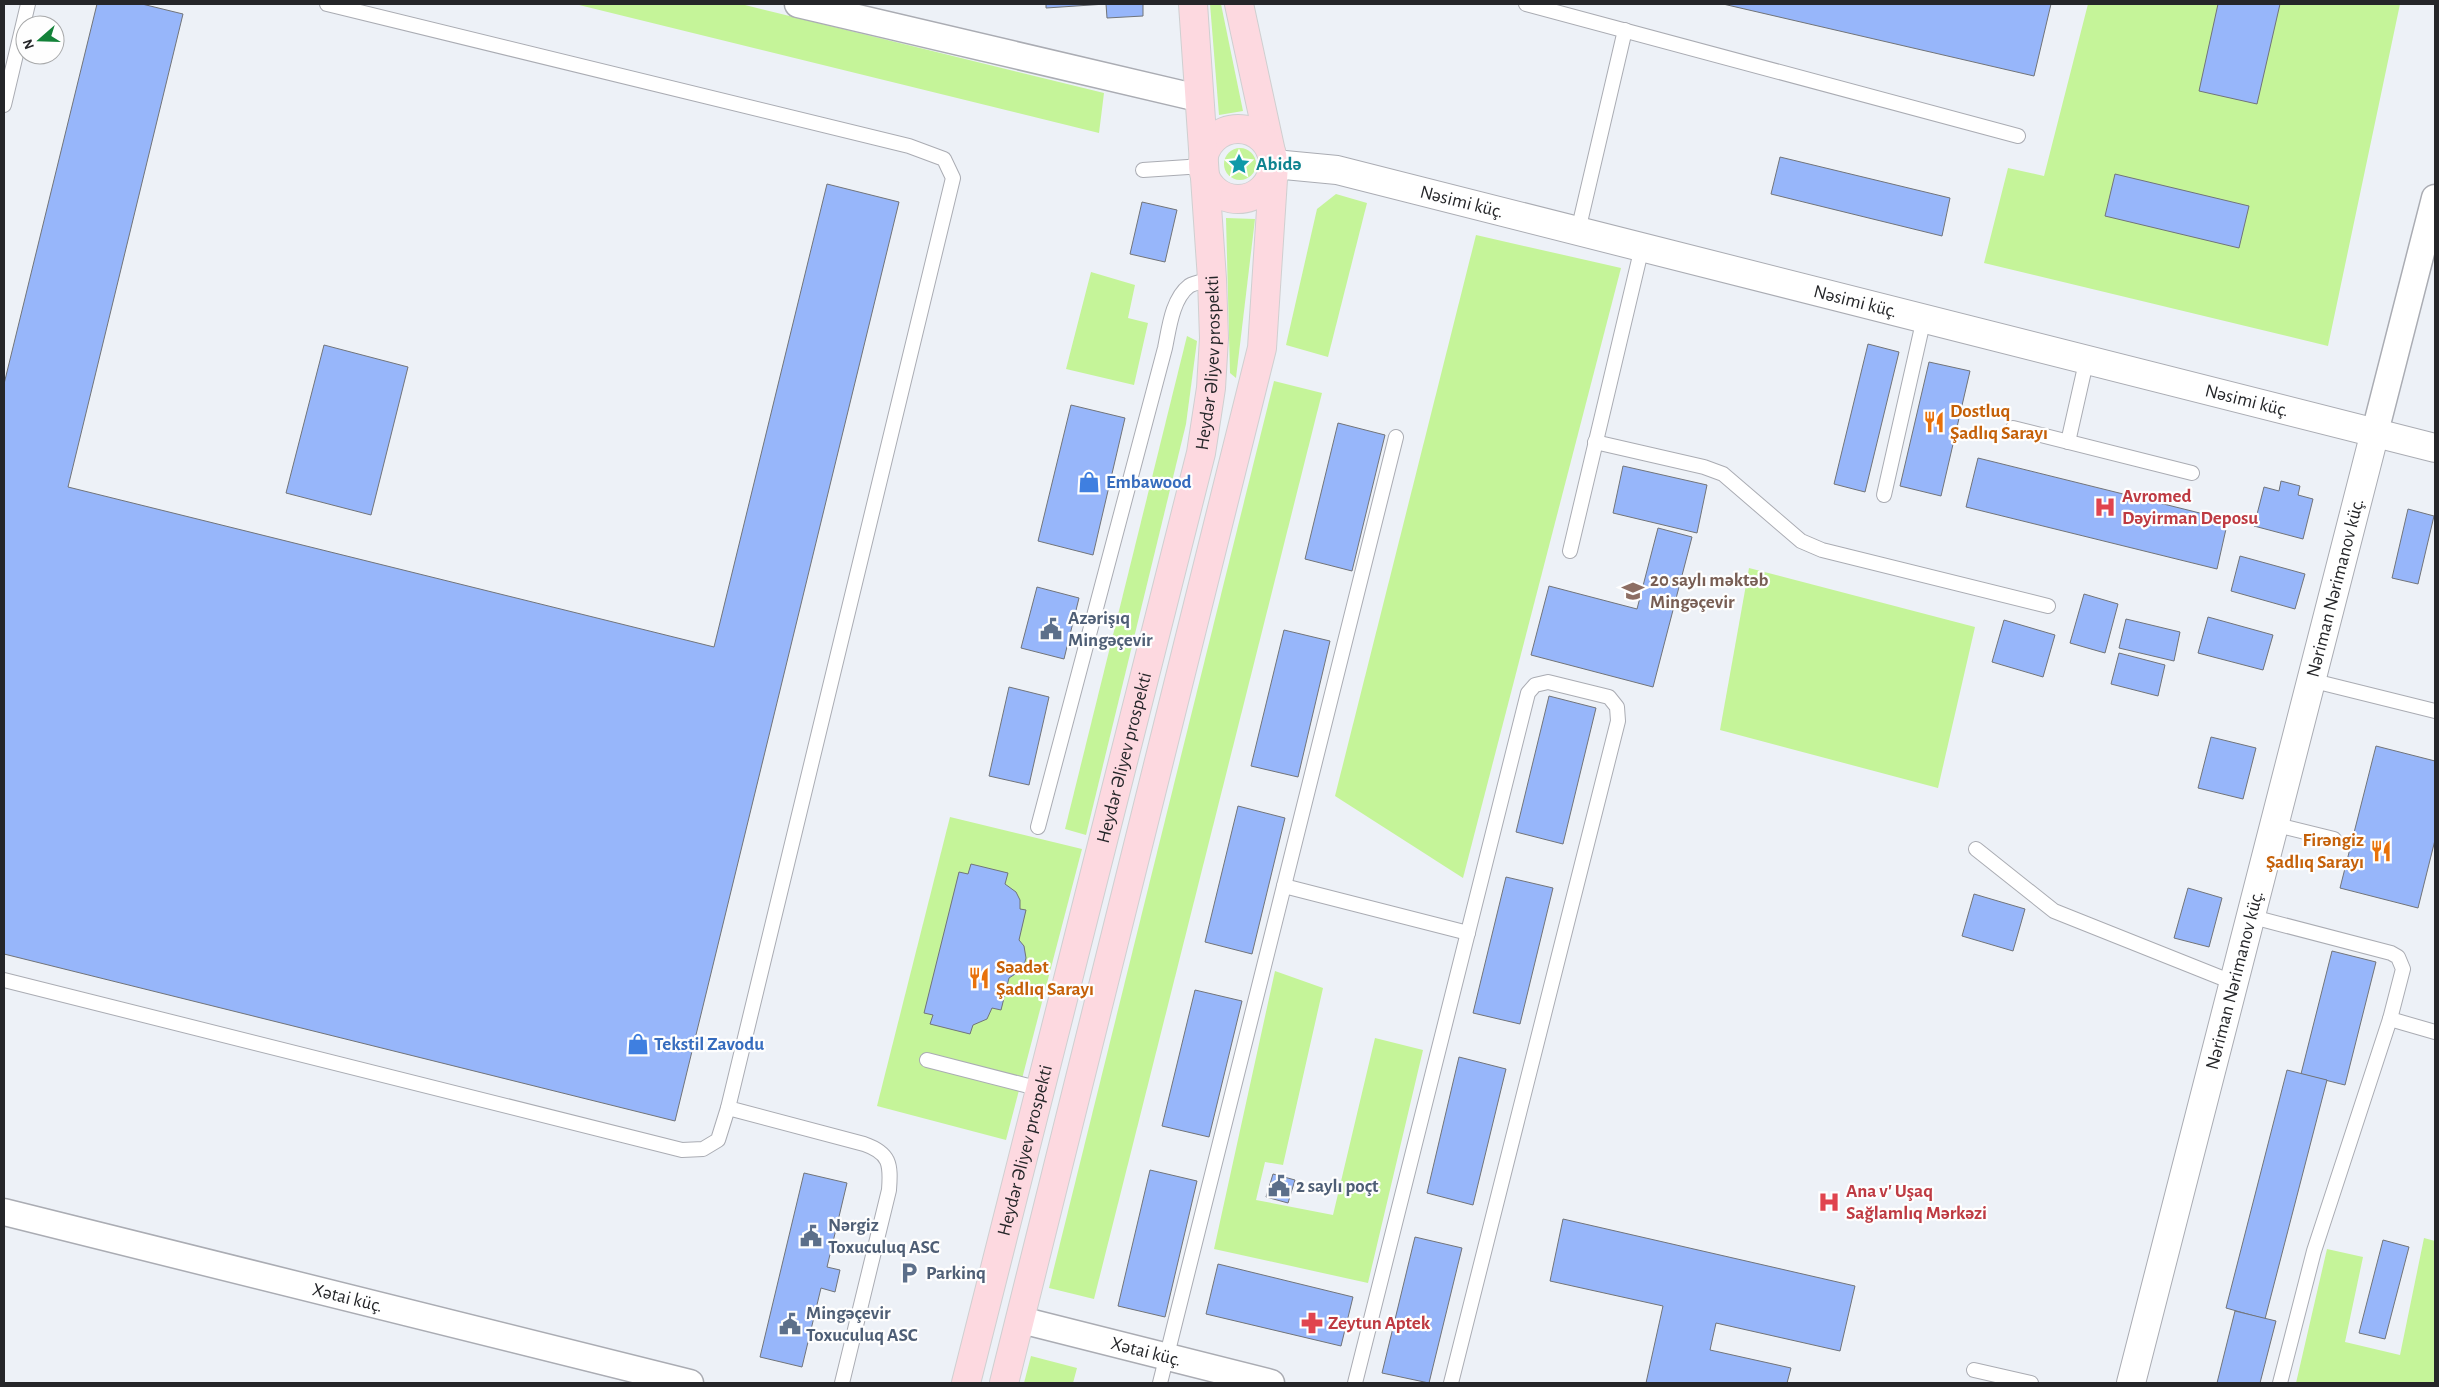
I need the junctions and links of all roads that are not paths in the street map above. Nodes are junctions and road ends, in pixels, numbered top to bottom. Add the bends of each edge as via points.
1 (28, 4) edge
2 (327, 4) edge
3 (798, 4) edge
4 (1192, 4) edge
5 (1240, 4) edge
6 (1526, 4) edge
7 (854, 11) edge
8 (1625, 30) junction
9 (1198, 98) junction
10 (4, 105) edge
11 (2018, 136) dead end
12 (1273, 159) junction
13 (1203, 166) junction
14 (1143, 170) dead end
15 (2435, 198) edge
16 (1578, 231) junction
17 (1642, 247) junction
18 (1212, 279) junction
19 (1924, 318) junction
20 (2087, 358) junction
21 (2013, 428) dead end
22 (2375, 432) junction
23 (1396, 437) dead end
24 (1595, 442) junction
25 (2068, 442) junction
26 (2435, 448) edge
27 (2192, 473) dead end
28 (1884, 495) dead end
29 (1570, 551) dead end
30 (2048, 606) dead end
31 (2310, 680) junction
32 (2435, 711) edge
33 (2273, 824) junction
34 (1038, 827) dead end
35 (2334, 839) dead end
36 (1976, 849) dead end
37 (1284, 886) junction
38 (2249, 916) junction
39 (1468, 933) junction
40 (4, 980) edge
41 (2232, 982) junction
42 (2390, 1018) junction
43 (2435, 1032) edge
44 (927, 1060) dead end
45 (1040, 1089) junction
46 (728, 1108) junction
47 (4, 1212) edge
48 (1021, 1320) junction
49 (1166, 1357) junction
50 (1974, 1370) dead end
51 (690, 1383) edge
52 (842, 1383) edge
53 (966, 1383) edge
54 (1004, 1383) edge
55 (1160, 1383) edge
56 (1271, 1383) edge
57 (1354, 1383) edge
58 (1451, 1383) edge
59 (2031, 1383) edge
60 (2131, 1383) edge
61 (2280, 1383) edge

1 - 10 lane
2 - 46 lane via 909,146 944,159 953,178
3 - 7 street
4 - 9 main road, Heydər Əliyev prospekti
5 - 12 main road, Heydər Əliyev prospekti
6 - 8 lane
7 - 9 street
8 - 11 lane
8 - 16 lane
9 - 13 main road, Heydər Əliyev prospekti
12 - 13 main road via 1266,143 1254,132 1237,129 1226,131 1209,145
12 - 13 main road via 1267,185 1258,194 1246,198 1234,199 1213,188
12 - 16 street, Nəsimi küç. via 1337,170
12 - 48 main road, Heydər Əliyev prospekti via 1262,348
13 - 14 lane
13 - 18 main road, Heydər Əliyev prospekti
15 - 22 street
16 - 17 street, Nəsimi küç.
17 - 19 street, Nəsimi küç.
17 - 24 lane
18 - 34 lane via 1190,285 1181,296 1171,320
18 - 45 main road, Heydər Əliyev prospekti via 1213,347 1201,453
19 - 20 street, Nəsimi küç.
19 - 28 lane
20 - 22 street, Nəsimi küç.
20 - 25 lane
21 - 25 lane
22 - 26 street, Nəsimi küç.
22 - 31 street, Nəriman Nərimanov küç.
23 - 37 lane
24 - 29 lane
24 - 30 lane via 1723,474 1801,541 1822,550
25 - 27 lane
31 - 32 lane
31 - 33 street, Nəriman Nərimanov küç.
33 - 35 lane
33 - 38 street, Nəriman Nərimanov küç.
36 - 41 lane via 2054,911
37 - 39 lane
37 - 49 lane
38 - 41 street, Nəriman Nərimanov küç.
38 - 42 lane via 2391,953 2398,958 2403,968
39 - 57 lane
39 - 58 lane via 1528,693 1535,685 1548,682 1608,697 1617,708 1618,721
40 - 46 lane via 682,1150 703,1149 718,1140
41 - 60 street, Nəriman Nərimanov küç.
42 - 43 lane
42 - 61 lane via 2314,1251
44 - 45 lane
45 - 53 main road, Heydər Əliyev prospekti
46 - 52 lane via 877,1148 887,1157 891,1174 889,1190
47 - 51 street, Xətai küç.
48 - 49 street, Xətai küç.
48 - 54 main road, Heydər Əliyev prospekti
49 - 55 lane
49 - 56 street, Xətai küç.
50 - 59 lane

